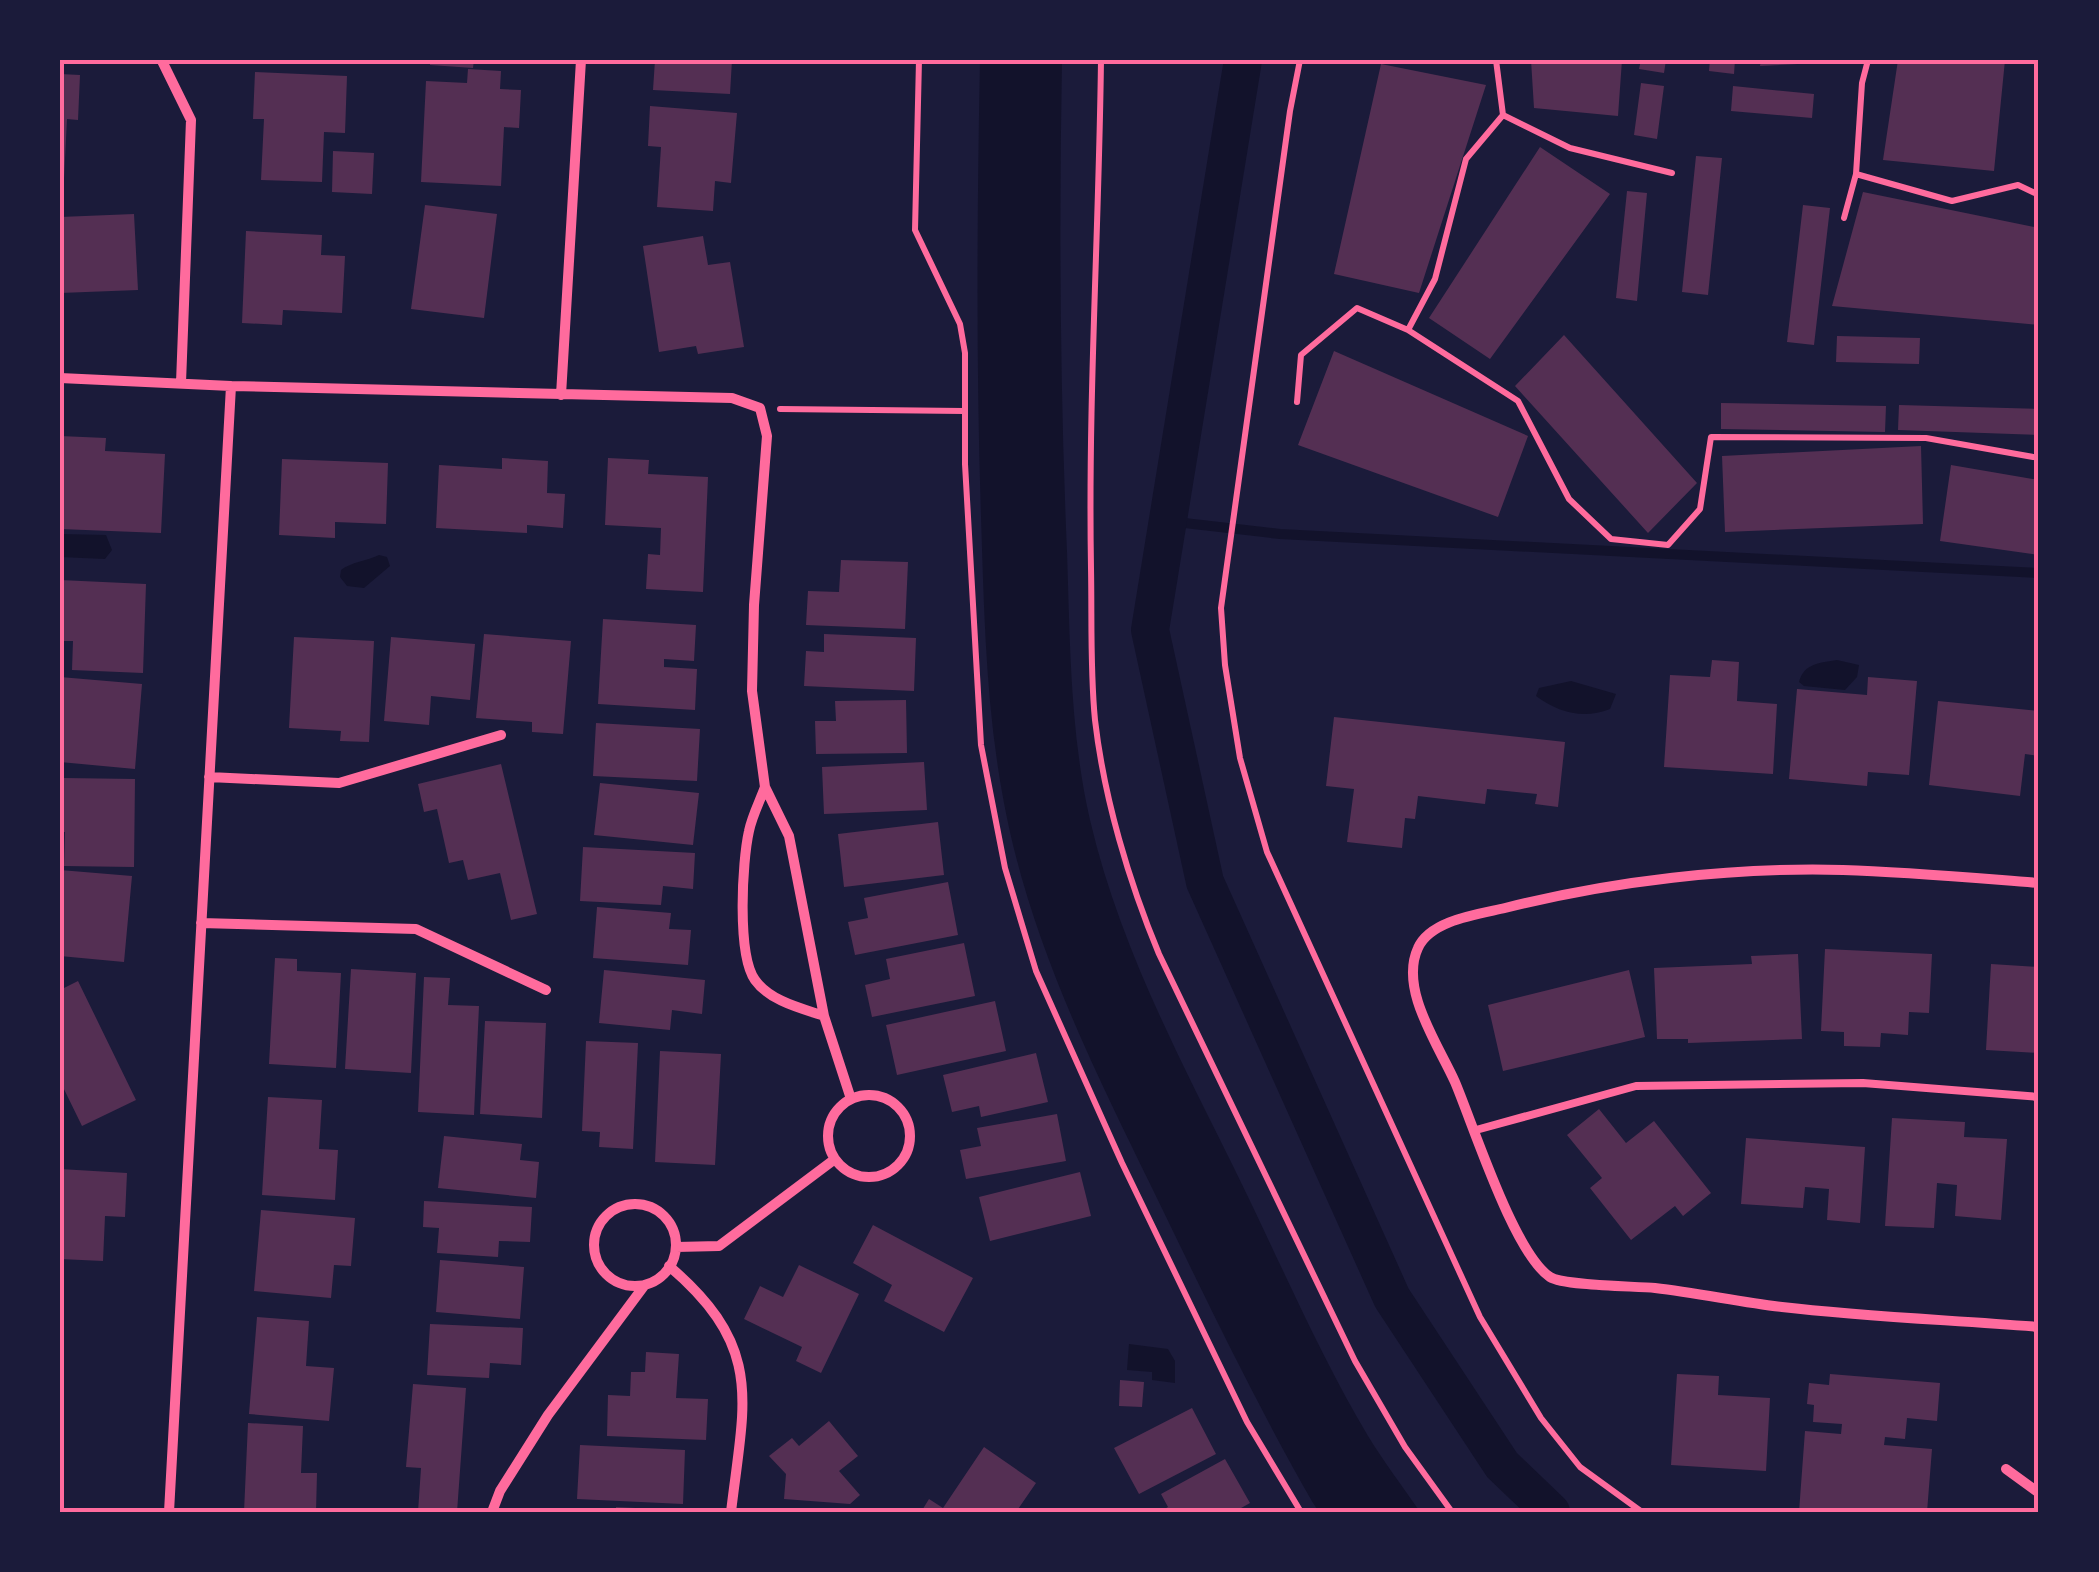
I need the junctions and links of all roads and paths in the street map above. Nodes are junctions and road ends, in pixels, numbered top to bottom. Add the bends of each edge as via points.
1 (162, 60) edge
2 (581, 60) edge
3 (919, 60) edge
4 (1101, 60) edge
5 (1300, 60) edge
6 (1496, 60) edge
7 (1868, 60) edge
8 (1502, 115) junction
9 (1672, 172) dead end
10 (1856, 174) junction
11 (2039, 195) edge
12 (1844, 218) dead end
13 (1408, 330) junction
14 (60, 378) edge
15 (181, 383) junction
16 (231, 386) junction
17 (561, 395) junction
18 (1297, 402) dead end
19 (760, 408) junction
20 (964, 411) junction
21 (2039, 458) edge
22 (500, 735) dead end
23 (209, 777) junction
24 (765, 787) junction
25 (2039, 883) edge
26 (202, 923) junction
27 (546, 990) dead end
28 (824, 1016) junction
29 (2039, 1097) edge
30 (851, 1099) junction
31 (1476, 1130) junction
32 (835, 1159) junction
33 (676, 1247) junction
34 (670, 1266) junction
35 (644, 1286) junction
36 (2039, 1327) edge
37 (2006, 1470) dead end
38 (2039, 1494) edge
39 (169, 1512) edge
40 (492, 1512) edge
41 (731, 1512) edge
42 (1300, 1512) edge
43 (1452, 1512) edge
44 (1642, 1512) edge

1 - 15 street via 191,120
2 - 17 street
3 - 20 path via 916,230 960,324
4 - 43 path via 1090,502 1093,655 1096,720 1125,860 1159,954 1356,1361
5 - 44 path via 1221,608 1240,758 1267,852 1480,1317 1541,1418 1580,1466
6 - 8 path
7 - 10 path
8 - 9 path via 1570,148
8 - 13 path via 1466,160 1435,279
10 - 11 path via 1952,201 2018,185
10 - 12 path
13 - 18 path via 1357,308 1301,355
13 - 21 path via 1518,401 1569,500 1611,539 1668,544 1700,509 1710,437 1926,438
14 - 15 street
15 - 16 street
16 - 17 street
16 - 23 street
17 - 19 street via 732,398
19 - 20 path
19 - 24 street via 767,436 752,691
20 - 42 path via 981,745 1005,868 1036,971 1247,1422
22 - 23 street via 339,783
23 - 26 street
24 - 28 street via 788,836
24 - 28 street via 748,831 744,953 770,994
25 - 31 street via 1840,870 1720,874 1540,899 1461,919 1420,942 1412,965 1416,994
26 - 27 street via 416,929
26 - 39 street
28 - 30 street
29 - 31 lane via 1863,1083 1636,1086
30 - 32 street via 829,1126
30 - 32 street via 875,1095 898,1106 909,1127 907,1152 891,1171 867,1177
31 - 36 street via 1519,1240 1553,1280
32 - 33 street via 718,1246
33 - 34 street
33 - 35 street via 663,1215 641,1204 616,1207 600,1222 594,1252 604,1273 626,1286
34 - 35 street
34 - 41 street via 714,1311 739,1359 745,1392
35 - 40 street via 548,1415
37 - 38 street

